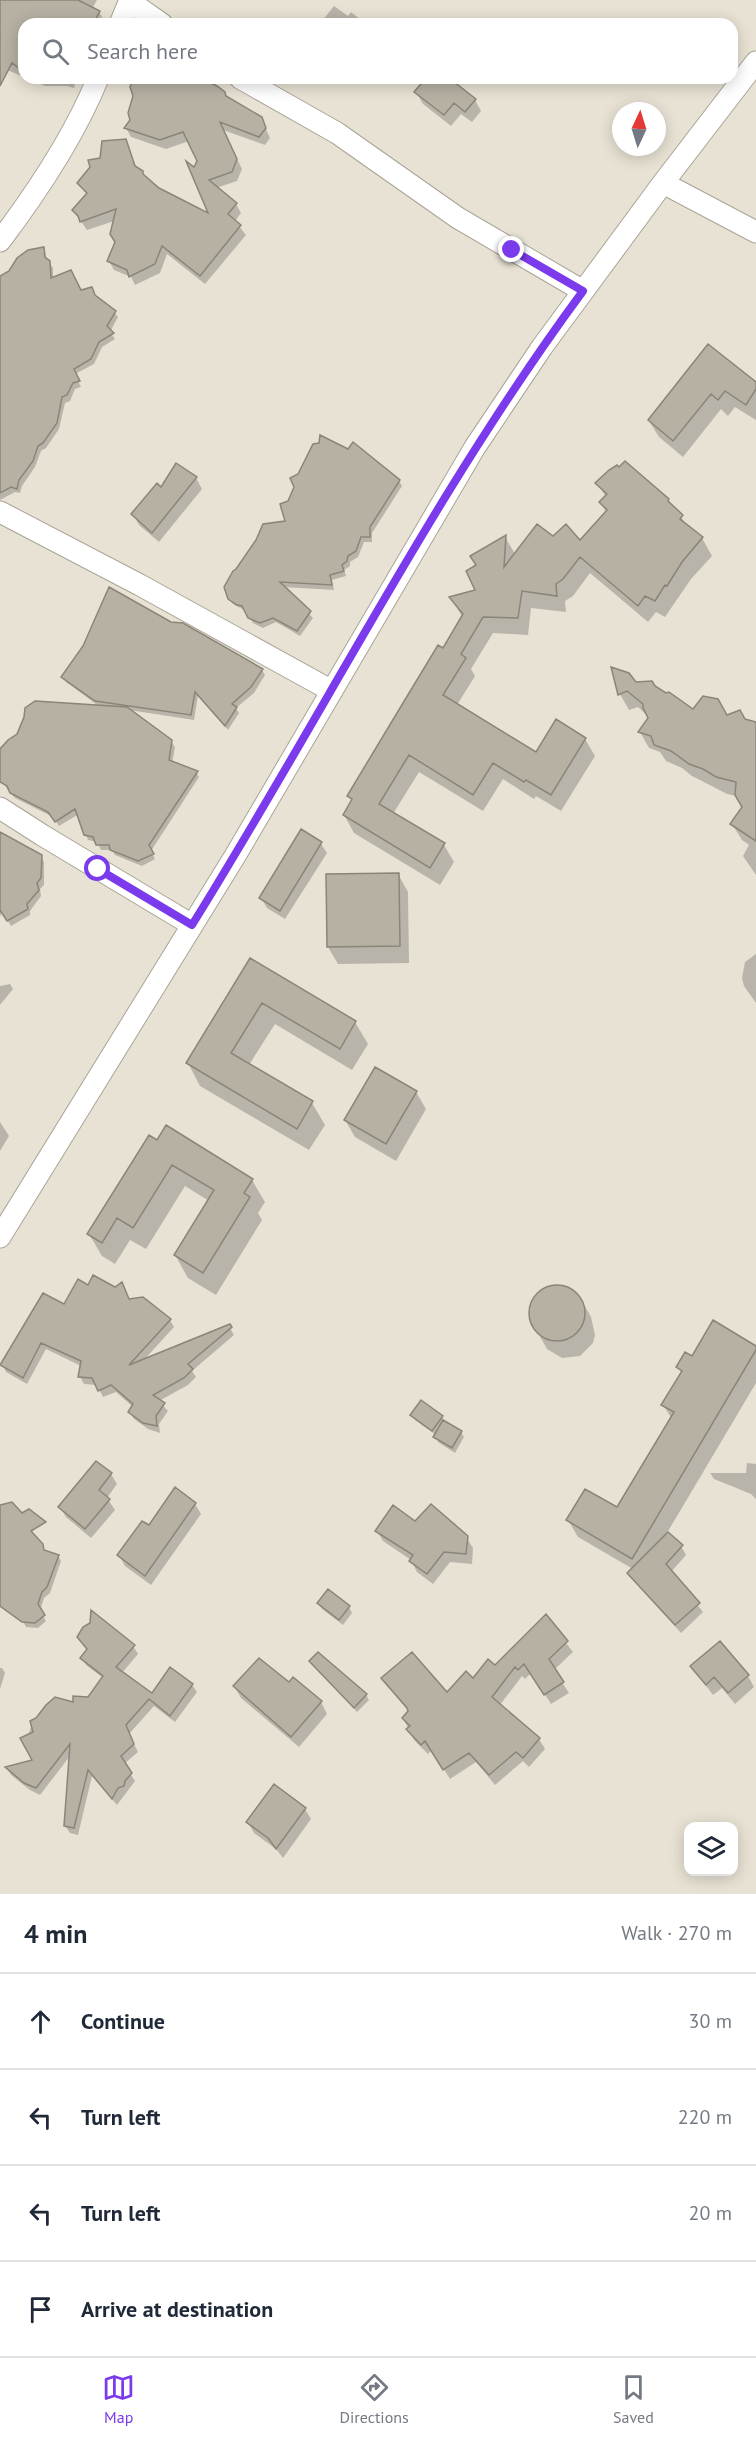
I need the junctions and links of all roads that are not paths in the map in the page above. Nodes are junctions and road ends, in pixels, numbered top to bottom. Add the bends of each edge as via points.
1 (129, 1) edge
2 (122, 18) edge
3 (153, 18) edge
4 (756, 62) edge
5 (96, 84) edge
6 (251, 84) edge
7 (663, 183) junction
8 (756, 232) edge
9 (0, 241) edge
10 (583, 291) junction
11 (0, 512) edge
12 (332, 691) junction
13 (0, 808) edge
14 (192, 925) junction
15 (0, 1238) edge

1 - 2 street
1 - 3 street
4 - 7 street
5 - 9 street via 87,105 24,209
6 - 10 street via 337,133 458,219
7 - 8 street
7 - 10 street
10 - 12 street via 475,447
11 - 12 street
12 - 14 street
13 - 14 street
14 - 15 street

